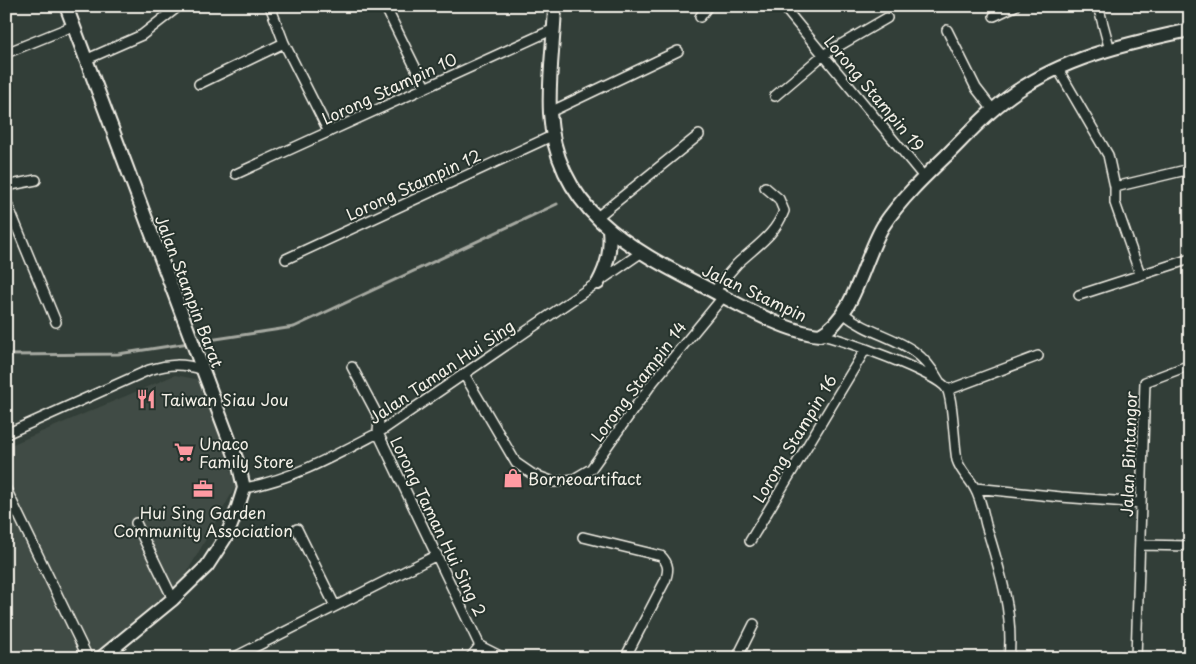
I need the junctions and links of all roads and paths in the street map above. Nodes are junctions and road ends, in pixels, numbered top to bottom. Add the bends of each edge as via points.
1 (66, 6) edge
2 (179, 6) edge
3 (270, 6) edge
4 (385, 6) edge
5 (555, 6) edge
6 (708, 6) edge
7 (783, 6) edge
8 (1015, 6) edge
9 (1098, 6) edge
10 (700, 16) dead end
11 (994, 16) dead end
12 (887, 18) dead end
13 (73, 26) junction
14 (554, 29) junction
15 (947, 30) dead end
16 (1190, 30) edge
17 (284, 43) junction
18 (678, 50) dead end
19 (1110, 50) junction
20 (6, 53) edge
21 (824, 55) junction
22 (86, 60) junction
23 (1058, 69) junction
24 (198, 84) dead end
25 (425, 87) junction
26 (775, 96) dead end
27 (993, 110) junction
28 (550, 112) junction
29 (329, 132) junction
30 (554, 135) junction
31 (699, 135) dead end
32 (1190, 169) edge
33 (236, 174) dead end
34 (924, 177) junction
35 (36, 180) dead end
36 (6, 186) edge
37 (765, 187) dead end
38 (1116, 187) junction
39 (6, 201) edge
40 (596, 218) junction
41 (609, 229) junction
42 (642, 252) junction
43 (286, 259) dead end
44 (1190, 259) edge
45 (1140, 274) junction
46 (598, 283) junction
47 (718, 295) junction
48 (1079, 295) dead end
49 (843, 313) junction
50 (56, 322) dead end
51 (820, 335) junction
52 (865, 350) junction
53 (1038, 356) dead end
54 (1190, 366) edge
55 (352, 367) dead end
56 (203, 370) junction
57 (464, 374) junction
58 (939, 381) junction
59 (948, 390) junction
60 (378, 433) junction
61 (6, 434) edge
62 (244, 488) junction
63 (975, 488) junction
64 (6, 489) edge
65 (1141, 503) junction
66 (136, 523) dead end
67 (297, 529) dead end
68 (583, 537) dead end
69 (750, 541) dead end
70 (1141, 545) junction
71 (1190, 546) edge
72 (437, 555) junction
73 (174, 598) junction
74 (334, 606) junction
75 (754, 624) dead end
76 (480, 646) junction
77 (88, 658) edge
78 (101, 658) edge
79 (233, 658) edge
80 (470, 658) edge
81 (504, 658) edge
82 (625, 658) edge
83 (737, 658) edge
84 (1009, 658) edge
85 (1136, 658) edge

1 - 13 street, Jalan Stampin Barat
2 - 22 street via 142,35
3 - 17 street
4 - 25 street
5 - 14 street, Jalan Stampin
6 - 10 street
7 - 21 street, Lorong Stampin 19
8 - 11 street
9 - 19 street
12 - 21 street
13 - 20 street
13 - 22 street, Jalan Stampin Barat
14 - 25 street, Lorong Stampin 10
14 - 28 street, Jalan Stampin
15 - 27 street via 976,88
16 - 19 street, Jalan Stampin
17 - 24 street
17 - 29 street
18 - 28 street
19 - 23 street, Jalan Stampin
21 - 26 street
21 - 34 street, Lorong Stampin 19
22 - 56 street, Jalan Stampin Barat
23 - 27 street, Jalan Stampin via 1026,86
23 - 38 street via 1108,155
25 - 29 street, Lorong Stampin 10
27 - 34 street, Jalan Stampin
28 - 30 street, Jalan Stampin
29 - 33 street, Lorong Stampin 10
30 - 40 street, Jalan Stampin via 567,181
30 - 43 street, Lorong Stampin 12
31 - 40 street
32 - 38 street
34 - 49 street, Jalan Stampin via 883,226
35 - 36 street
37 - 47 street, Lorong Stampin 14 via 779,199 784,210 779,223 772,234 737,264
38 - 45 street via 1115,203
39 - 50 street
40 - 41 street, Jalan Stampin
41 - 42 street, Jalan Stampin
41 - 46 street via 608,264
42 - 46 street, Jalan Taman Hui Sing
42 - 47 street, Jalan Stampin
44 - 45 street
45 - 48 street
46 - 57 street, Jalan Taman Hui Sing
47 - 51 street, Jalan Stampin via 801,332
47 - 57 street, Lorong Stampin 14 via 591,469 574,479 554,482 532,474 516,463
49 - 51 street, Jalan Stampin via 837,324
49 - 58 street via 862,327 911,348 930,365
51 - 52 street
52 - 58 street
52 - 69 street, Lorong Stampin 16
53 - 59 street
54 - 65 street, Jalan Bintangor via 1145,382
55 - 60 street, Lorong Taman Hui Sing 2 via 378,418
56 - 61 street via 173,364 149,370
56 - 62 street, Jalan Stampin Barat
57 - 60 street, Jalan Taman Hui Sing
58 - 59 street
59 - 63 street via 958,461 963,475
60 - 62 street, Jalan Taman Hui Sing via 332,458 259,486
60 - 72 street, Lorong Taman Hui Sing 2
62 - 73 street via 220,547 207,566
63 - 65 street
63 - 84 street via 1002,575 1011,635
64 - 77 street
65 - 70 street, Jalan Bintangor
66 - 73 street
67 - 74 street
68 - 82 street via 661,556 666,562 665,581
70 - 71 street
70 - 85 street, Jalan Bintangor
72 - 74 street
72 - 76 street, Lorong Taman Hui Sing 2
73 - 78 street
74 - 79 street
75 - 83 street
76 - 80 street
76 - 81 street

